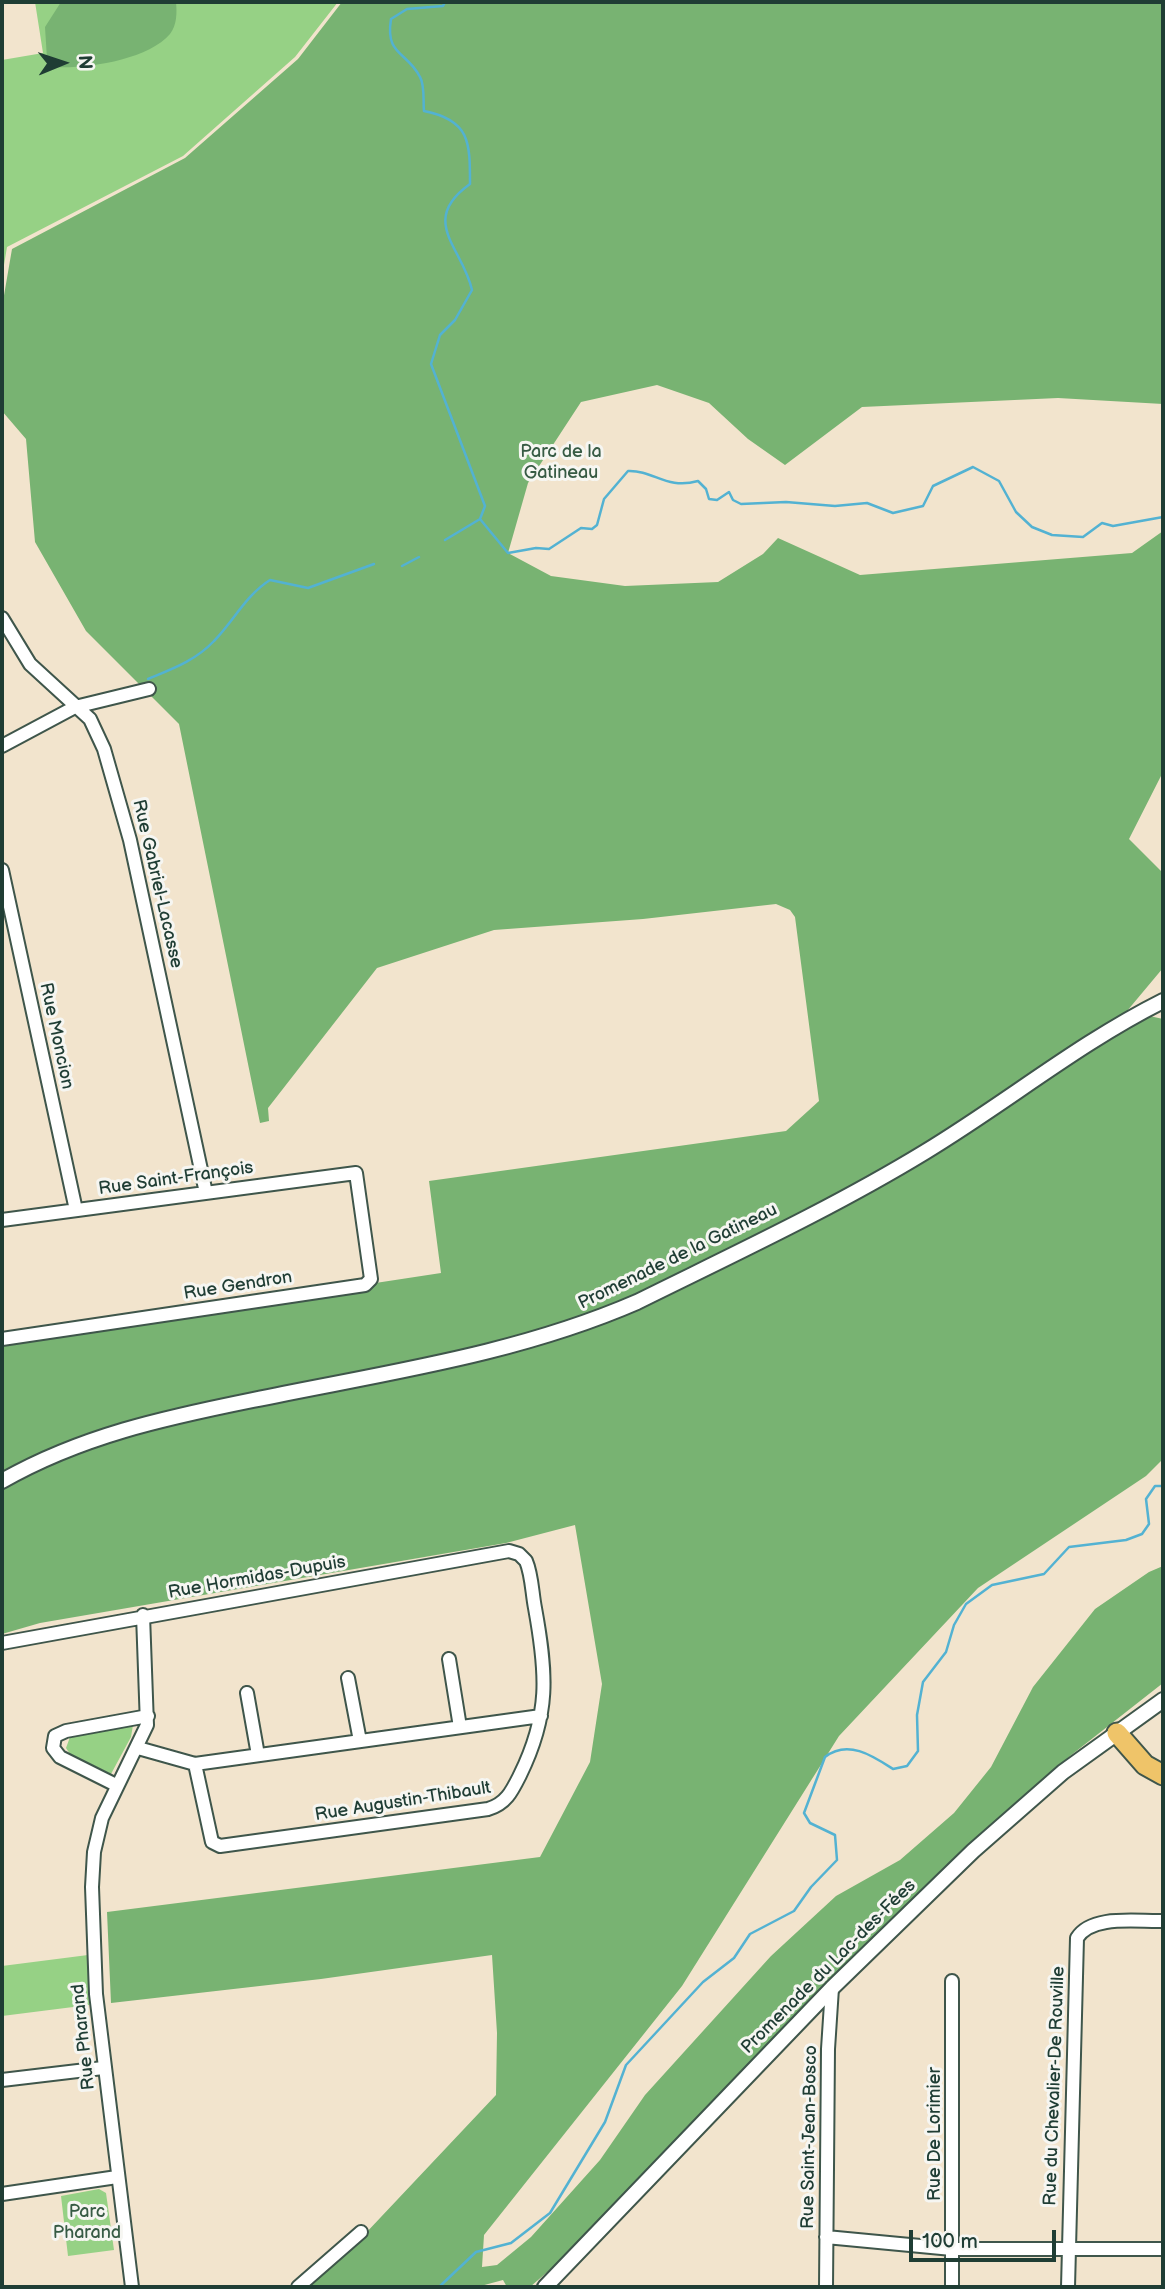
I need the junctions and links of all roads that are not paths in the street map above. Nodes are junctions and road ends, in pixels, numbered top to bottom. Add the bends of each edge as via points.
1 (2, 618) edge
2 (149, 689) dead end
3 (75, 707) junction
4 (2, 746) edge
5 (2, 870) edge
6 (1163, 1001) edge
7 (356, 1173) joint
8 (206, 1193) junction
9 (76, 1210) junction
10 (2, 1220) edge
11 (2, 1339) edge
12 (2, 1481) edge
13 (519, 1554) joint
14 (143, 1615) junction
15 (2, 1643) edge
16 (449, 1659) dead end
17 (348, 1678) dead end
18 (247, 1693) dead end
19 (1163, 1700) edge
20 (148, 1716) junction
21 (541, 1716) junction
22 (460, 1727) junction
23 (1118, 1732) junction
24 (360, 1741) junction
25 (138, 1748) junction
26 (258, 1755) junction
27 (195, 1764) junction
28 (1163, 1775) edge
29 (117, 1785) junction
30 (1163, 1921) edge
31 (952, 1980) dead end
32 (832, 1988) junction
33 (103, 2068) junction
34 (2, 2080) edge
35 (117, 2177) junction
36 (2, 2194) edge
37 (361, 2232) dead end
38 (826, 2237) junction
39 (952, 2249) junction
40 (1067, 2249) junction
41 (1163, 2249) edge
42 (132, 2287) edge
43 (298, 2287) edge
44 (545, 2287) edge
45 (826, 2287) edge
46 (952, 2287) edge
47 (1068, 2287) edge

1 - 3 street, Rue Gabriel-Lacasse via 30,664
2 - 3 street
3 - 4 street
3 - 8 street, Rue Gabriel-Lacasse via 95,726 124,813
5 - 9 street, Rue Moncion
6 - 12 street, Promenade de la Gatineau via 1107,1031 904,1165 595,1320 510,1348 135,1425 68,1448
7 - 8 street, Rue Saint-François
7 - 11 street, Rue Gendron via 371,1279 365,1285
8 - 9 street, Rue Saint-François
9 - 10 street, Rue Saint-François
13 - 14 street, Rue Hormidas-Dupuis via 509,1551
13 - 21 street, Rue Augustin-Thibault via 528,1565 545,1663
14 - 15 street, Rue Hormidas-Dupuis
14 - 20 street, Rue Pharand
16 - 22 street
17 - 24 street
18 - 26 street
19 - 23 street, Promenade du Lac-des-Fées
20 - 25 street, Rue Pharand
20 - 29 street via 55,1736 53,1748 60,1757
21 - 22 street
21 - 27 street, Rue Augustin-Thibault via 538,1738 517,1780 505,1801 495,1807 231,1846 215,1844 209,1836
22 - 24 street
23 - 28 highway via 1145,1765
23 - 32 street, Promenade du Lac-des-Fées via 1063,1772 982,1843
24 - 26 street
25 - 27 street
25 - 29 street, Rue Pharand
26 - 27 street
29 - 33 street, Rue Pharand via 97,1833 92,1868
30 - 40 street, Rue du Chevalier-De Rouville via 1106,1923 1083,1930 1077,1942
31 - 39 street, Rue De Lorimier
32 - 38 street, Rue Saint-Jean-Bosco
32 - 44 street, Promenade du Lac-des-Fées
33 - 34 street
33 - 35 street, Rue Pharand
35 - 36 street
35 - 42 street, Rue Pharand
37 - 43 street
38 - 39 street
38 - 45 street, Rue Saint-Jean-Bosco
39 - 40 street
39 - 46 street, Rue De Lorimier
40 - 41 street
40 - 47 street, Rue du Chevalier-De Rouville

